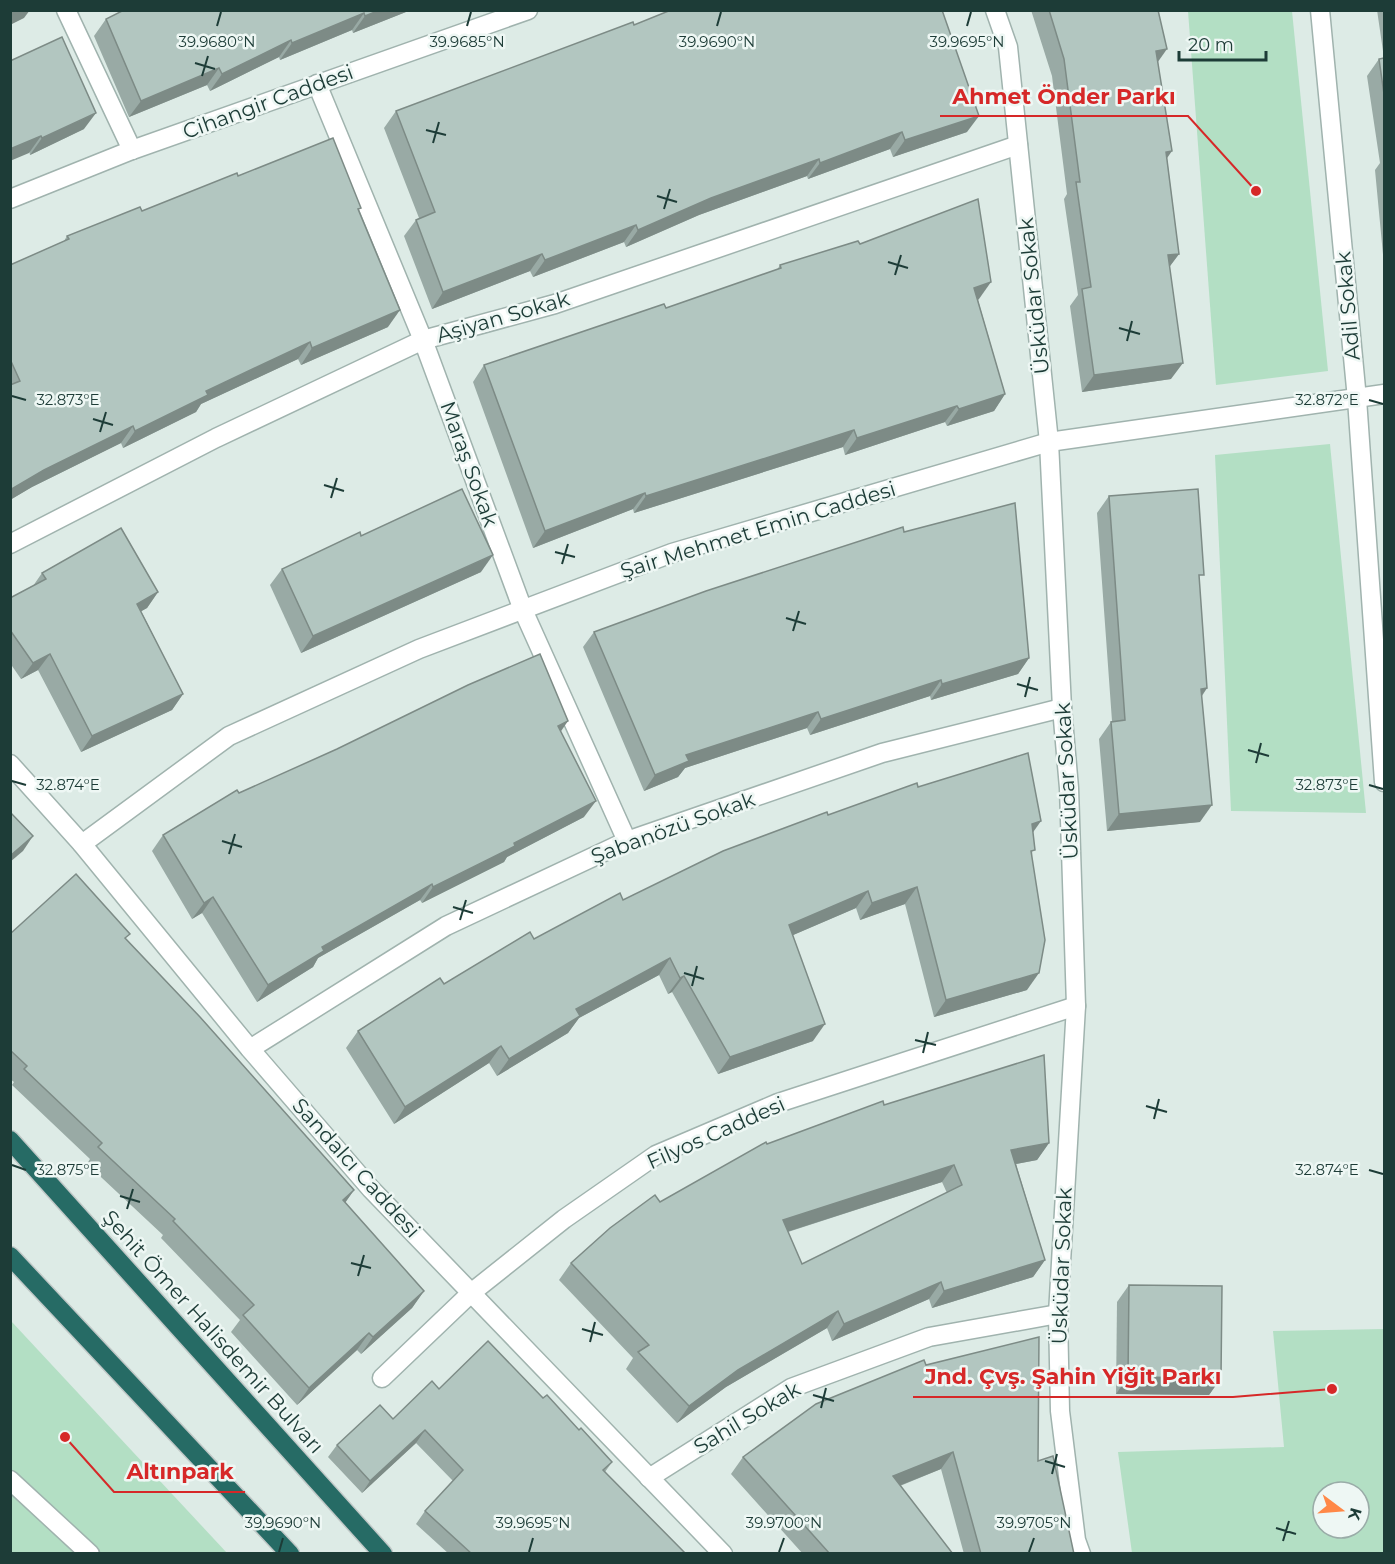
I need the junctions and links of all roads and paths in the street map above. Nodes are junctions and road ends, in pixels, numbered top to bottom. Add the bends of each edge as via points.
1 (66, 10) edge
2 (528, 10) edge
3 (995, 10) edge
4 (1320, 10) edge
5 (317, 84) junction
6 (1018, 145) junction
7 (132, 150) junction
8 (10, 198) edge
9 (423, 340) junction
10 (1384, 394) edge
11 (1357, 399) junction
12 (1049, 442) junction
13 (10, 544) edge
14 (523, 610) junction
15 (1062, 708) junction
16 (10, 764) edge
17 (1384, 782) edge
18 (627, 841) junction
19 (82, 844) junction
20 (1076, 1006) junction
21 (250, 1049) junction
22 (10, 1140) edge
23 (10, 1256) edge
24 (471, 1293) junction
25 (1058, 1314) junction
26 (382, 1378) dead end
27 (649, 1478) junction
28 (10, 1480) edge
29 (90, 1554) edge
30 (290, 1554) edge
31 (382, 1554) edge
32 (723, 1554) edge
33 (1081, 1554) edge

1 - 7 street
2 - 5 street, Cihangir Caddesi
3 - 6 street, Üsküdar Sokak via 1008,47
4 - 11 street, Adil Sokak
5 - 7 street, Cihangir Caddesi
5 - 9 street, Maraş Sokak
6 - 9 street, Aşiyan Sokak via 555,304
6 - 12 street, Üsküdar Sokak
7 - 8 street, Cihangir Caddesi
9 - 13 street, Aşiyan Sokak via 216,438
9 - 14 street, Maraş Sokak
10 - 11 street, Şair Mehmet Emin Caddesi
11 - 12 street, Şair Mehmet Emin Caddesi
11 - 17 street, Adil Sokak
12 - 14 street, Şair Mehmet Emin Caddesi via 672,553
12 - 15 street, Üsküdar Sokak
14 - 18 street, Maraş Sokak
14 - 19 street, Şair Mehmet Emin Caddesi via 418,649 229,735
15 - 18 street, Şabanözü Sokak via 882,753
15 - 20 street, Üsküdar Sokak via 1069,788
16 - 19 street, Sandalcı Caddesi
18 - 21 street, Şabanözü Sokak via 446,926
19 - 21 street, Sandalcı Caddesi
20 - 24 street, Filyos Caddesi via 778,1103 656,1155 564,1219
20 - 25 street, Üsküdar Sokak
21 - 24 street, Sandalcı Caddesi via 371,1189
22 - 31 highway, Şehit Ömer Halisdemir Bulvarı
23 - 30 highway
24 - 26 street, Filyos Caddesi
24 - 27 street, Sandalcı Caddesi
25 - 27 street, Sahil Sokak via 929,1337 791,1388
25 - 33 street, Üsküdar Sokak via 1060,1411
27 - 32 street, Sandalcı Caddesi
28 - 29 street

